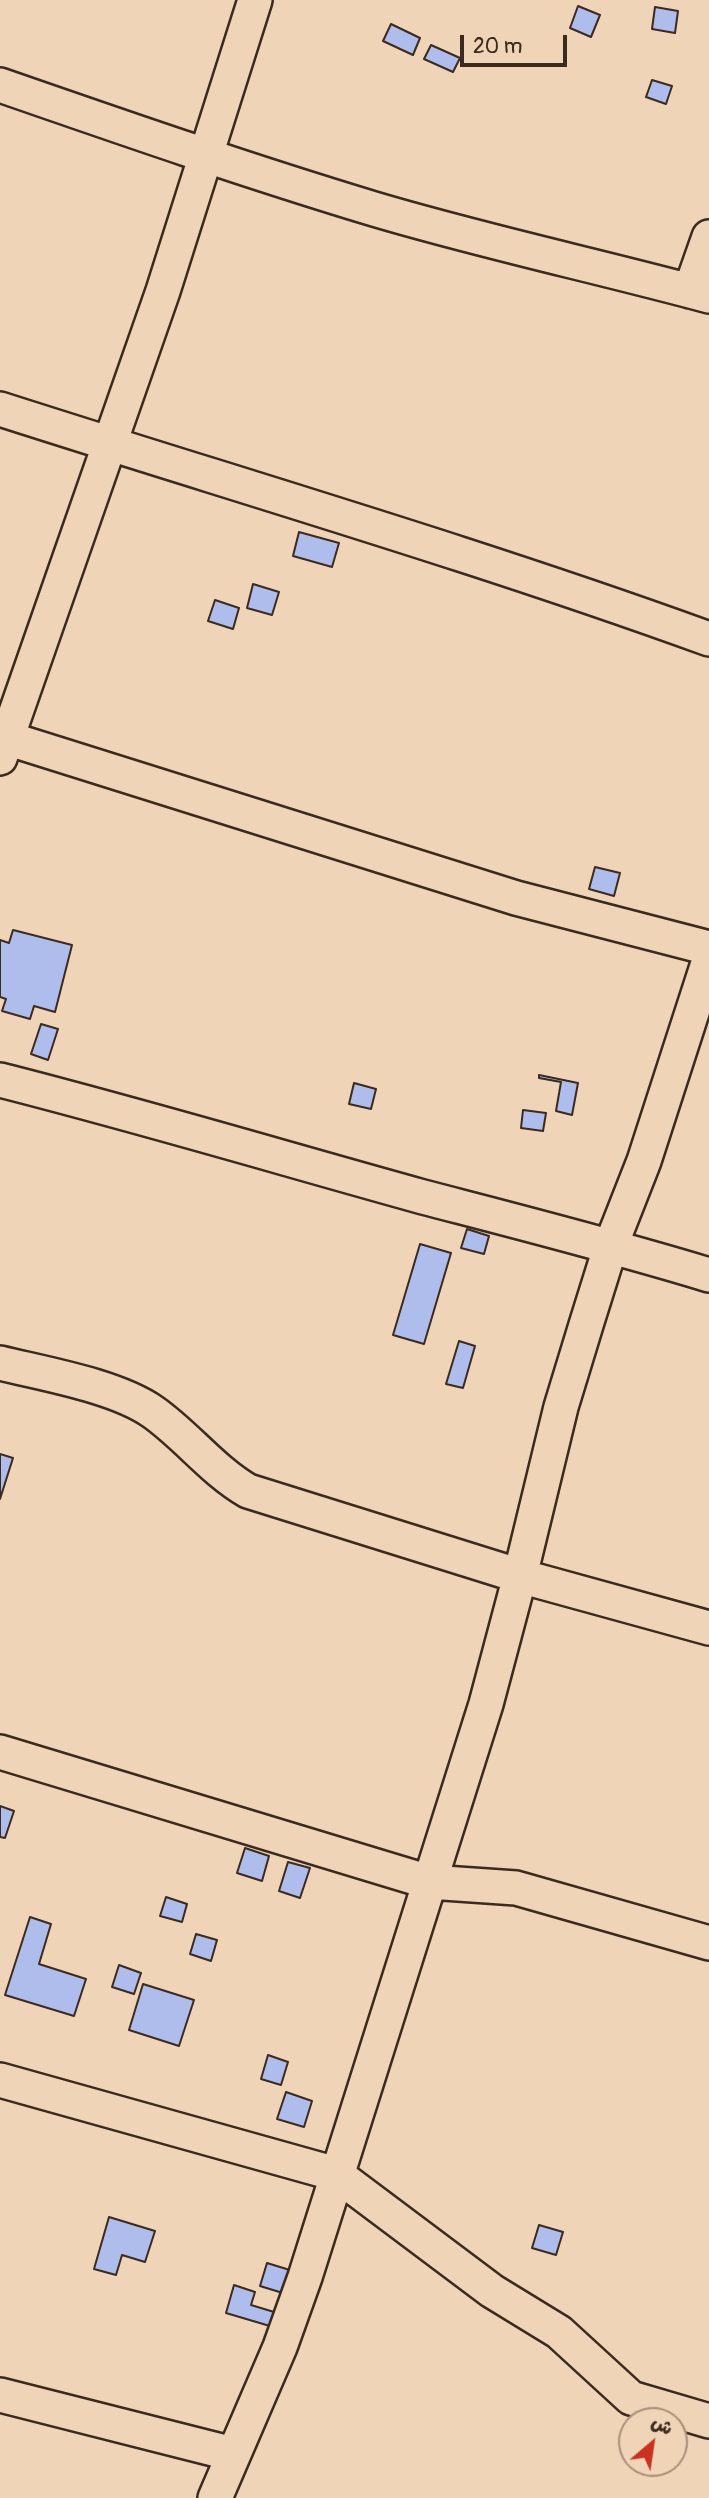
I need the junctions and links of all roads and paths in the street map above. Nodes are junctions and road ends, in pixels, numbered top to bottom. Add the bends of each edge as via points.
1 (255, 0) edge
2 (0, 85) edge
3 (204, 156) junction
4 (709, 237) edge
5 (700, 293) edge
6 (0, 409) edge
7 (108, 443) junction
8 (709, 639) edge
9 (2, 744) edge
10 (709, 948) edge
11 (709, 960) edge
12 (0, 1080) edge
13 (611, 1245) junction
14 (709, 1275) edge
15 (0, 1363) edge
16 (520, 1576) junction
17 (709, 1628) edge
18 (0, 1752) edge
19 (429, 1882) junction
20 (709, 1943) edge
21 (0, 2080) edge
22 (336, 2174) junction
23 (0, 2395) edge
24 (709, 2421) edge
25 (233, 2454) junction
26 (215, 2498) edge

1 - 3 street
2 - 3 street
3 - 5 street via 401,216
3 - 7 street via 163,290
4 - 5 street
6 - 7 street
7 - 8 street via 620,606
7 - 9 street
9 - 10 street via 516,898
11 - 13 street via 644,1161
12 - 13 street
13 - 14 street
13 - 16 street via 561,1407
15 - 16 street via 136,1401 248,1491
16 - 17 street
16 - 19 street via 486,1704
18 - 19 street
19 - 20 street via 516,1888
19 - 22 street
21 - 22 street
22 - 24 street via 492,2291 559,2332 631,2398
22 - 25 street via 305,2277
23 - 25 street
25 - 26 street

